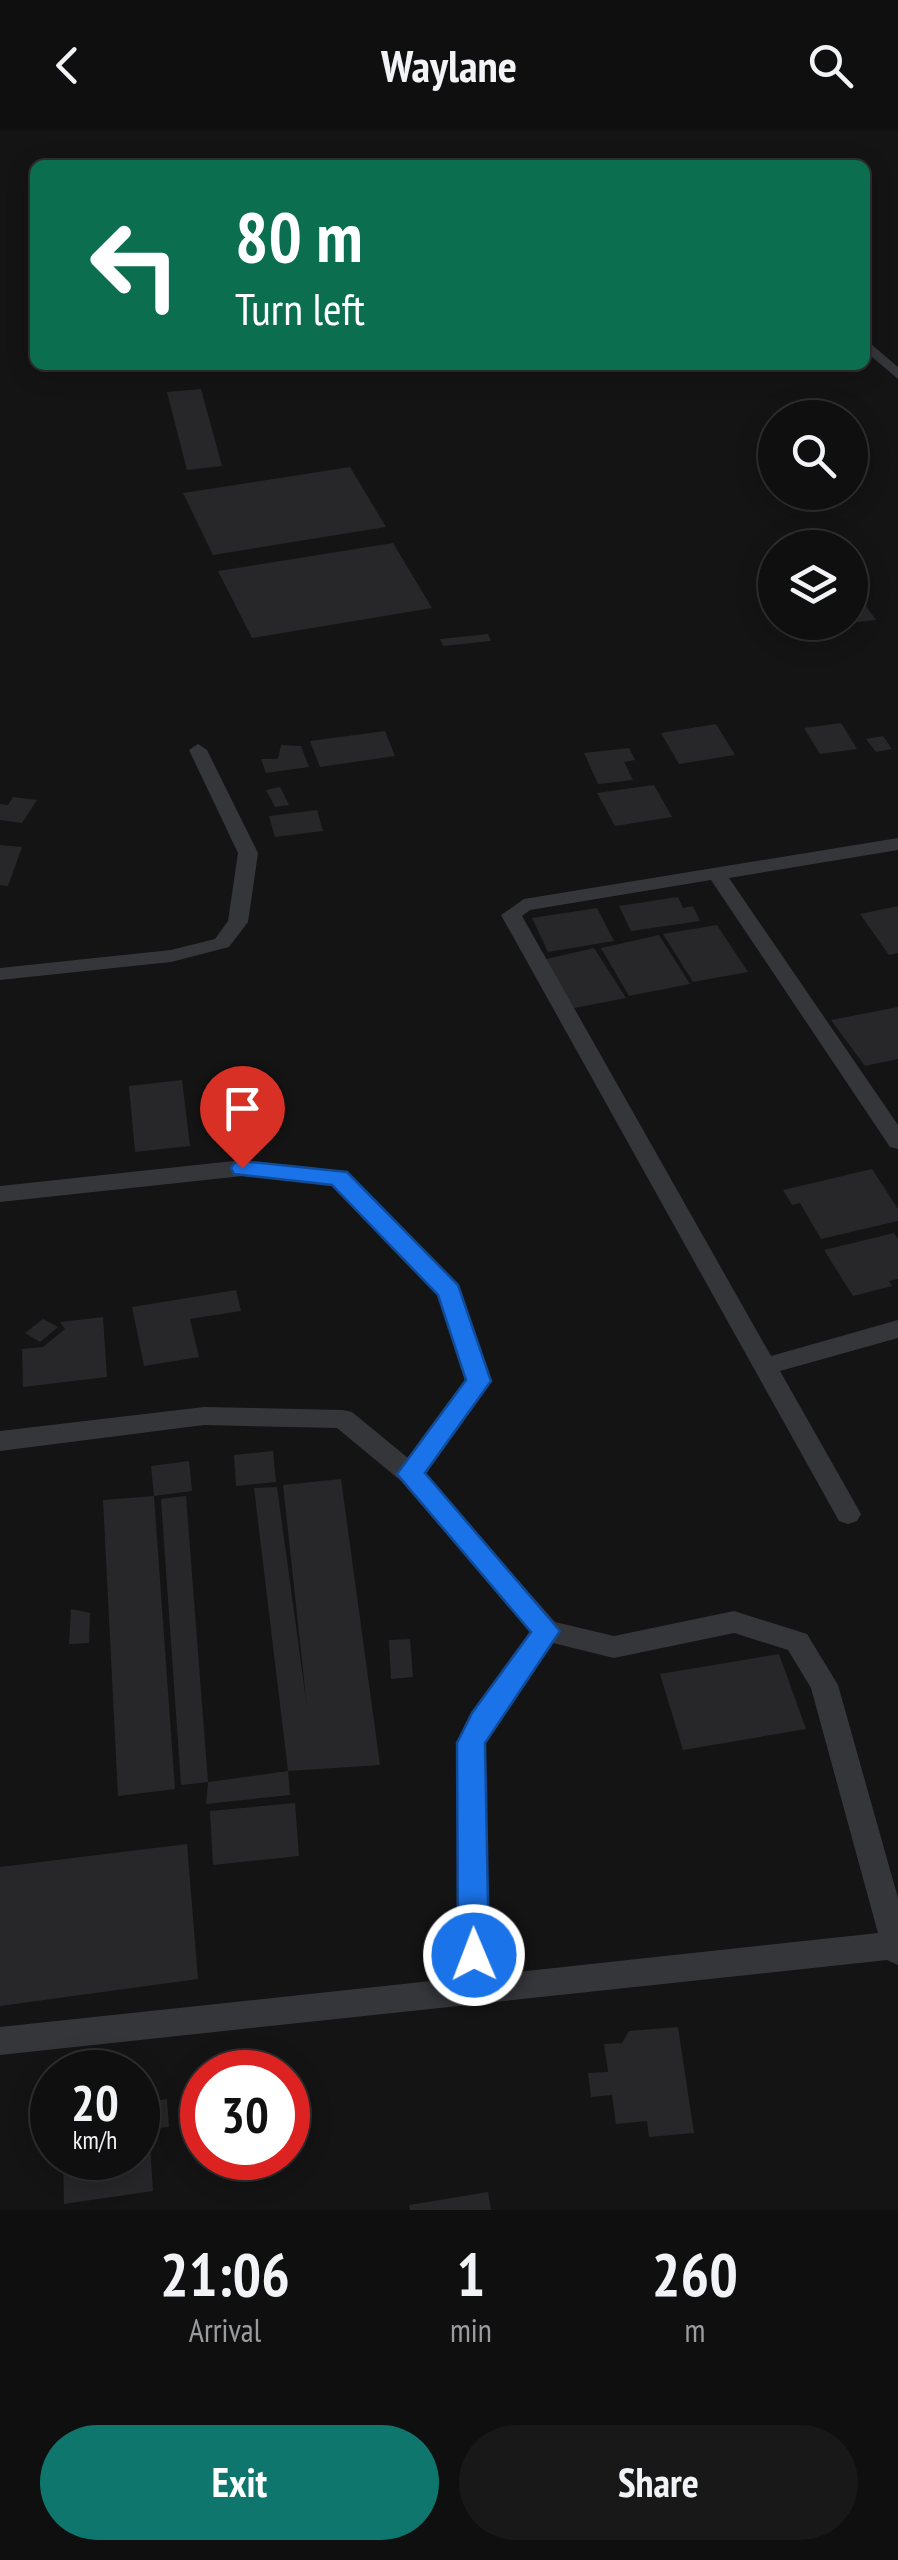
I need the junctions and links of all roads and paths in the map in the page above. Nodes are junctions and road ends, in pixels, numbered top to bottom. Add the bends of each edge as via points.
1 (870, 348) edge
2 (898, 375) edge
3 (198, 750) dead end
4 (898, 844) edge
5 (716, 873) junction
6 (0, 974) edge
7 (898, 1142) edge
8 (0, 1194) edge
9 (898, 1329) edge
10 (764, 1367) junction
11 (0, 1441) edge
12 (410, 1474) junction
13 (848, 1514) dead end
14 (547, 1631) junction
15 (897, 1948) edge
16 (474, 1991) junction
17 (0, 2041) edge

1 - 2 street
3 - 6 street via 248,853 238,922 222,943 171,956
4 - 5 street
5 - 7 street
5 - 10 street via 524,904 511,920
8 - 12 street via 242,1168 339,1178 449,1292 478,1381
9 - 10 street
10 - 13 street
11 - 12 street via 204,1416 343,1418
12 - 14 street
14 - 15 street via 614,1647 734,1622 797,1642 824,1685
14 - 16 street via 471,1743
15 - 16 street
16 - 17 street

